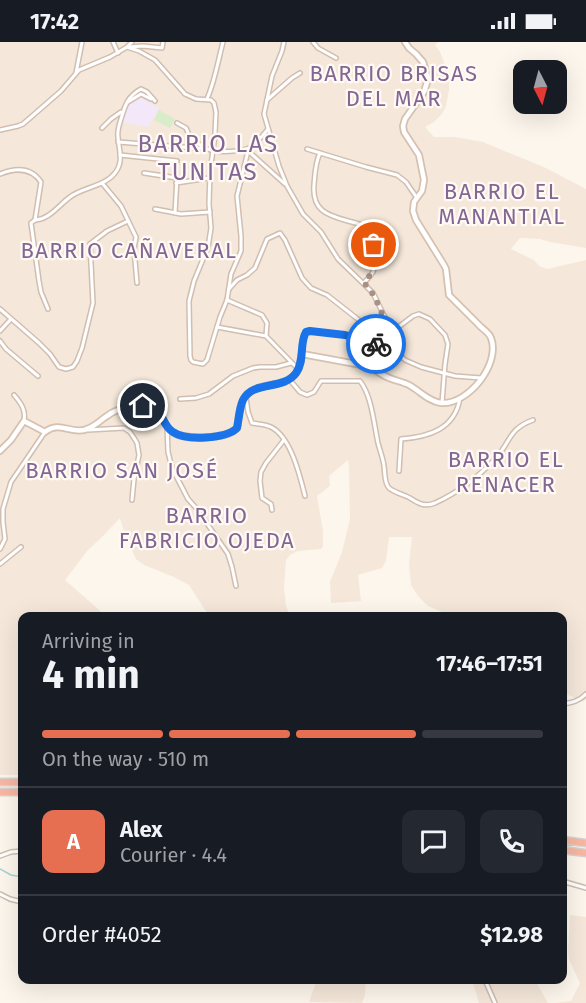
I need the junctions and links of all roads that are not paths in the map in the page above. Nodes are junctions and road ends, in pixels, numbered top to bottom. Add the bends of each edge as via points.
1 (82, 42) edge
2 (113, 42) edge
3 (132, 42) edge
4 (163, 42) edge
5 (223, 42) edge
6 (284, 42) edge
7 (313, 42) edge
8 (405, 42) edge
9 (127, 47) junction
10 (118, 53) junction
11 (336, 58) dead end
12 (76, 73) junction
13 (300, 74) dead end
14 (207, 99) junction
15 (267, 100) junction
16 (124, 107) junction
17 (177, 123) dead end
18 (102, 129) dead end
19 (268, 129) junction
20 (0, 130) edge
21 (118, 141) junction
22 (204, 148) junction
23 (307, 149) dead end
24 (247, 150) junction
25 (213, 152) junction
26 (320, 153) junction
27 (120, 155) junction
28 (177, 161) dead end
29 (0, 174) edge
30 (144, 174) dead end
31 (209, 178) junction
32 (102, 183) junction
33 (176, 183) junction
34 (287, 186) junction
35 (417, 198) junction
36 (155, 209) dead end
37 (210, 212) junction
38 (175, 213) junction
39 (35, 220) junction
40 (128, 221) junction
41 (137, 283) dead end
42 (364, 283) junction
43 (229, 290) junction
44 (227, 300) junction
45 (0, 309) edge
46 (48, 309) dead end
47 (11, 319) junction
48 (386, 320) junction
49 (217, 327) junction
50 (0, 331) edge
51 (392, 332) junction
52 (266, 336) junction
53 (0, 341) edge
54 (302, 354) junction
55 (400, 355) junction
56 (291, 363) junction
57 (298, 369) junction
58 (445, 373) junction
59 (38, 376) dead end
60 (483, 378) junction
61 (289, 379) junction
62 (14, 395) dead end
63 (246, 396) junction
64 (460, 398) junction
65 (180, 399) dead end
66 (442, 403) junction
67 (533, 420) dead end
68 (24, 421) junction
69 (167, 425) junction
70 (86, 430) junction
71 (45, 432) junction
72 (284, 440) junction
73 (0, 451) edge
74 (399, 471) dead end
75 (305, 496) dead end
76 (132, 500) dead end
77 (272, 510) dead end
78 (21, 547) dead end
79 (0, 549) edge
80 (0, 564) edge
81 (236, 586) dead end
82 (586, 694) edge
83 (567, 704) edge
84 (0, 782) edge
85 (18, 782) edge
86 (0, 792) edge
87 (18, 792) edge
88 (567, 841) edge
89 (586, 843) edge
90 (18, 851) edge
91 (567, 851) edge
92 (586, 853) edge
93 (0, 856) edge
94 (567, 882) edge
95 (586, 888) edge
96 (0, 894) edge
97 (18, 901) edge
98 (487, 984) edge
99 (495, 1003) edge

1 - 12 street
2 - 10 street
3 - 9 street
4 - 9 street via 162,48
5 - 14 street
6 - 15 street
7 - 11 street
8 - 35 street via 423,62 428,75 424,92 403,126 422,165 424,184
9 - 10 street
9 - 14 street via 155,60 185,94
10 - 12 street
12 - 20 street via 23,123
13 - 15 street
14 - 25 street via 212,100 216,112
15 - 19 street via 264,114
16 - 16 street via 141,89 155,101 141,94
16 - 18 street
16 - 21 street
17 - 22 street
19 - 24 street
19 - 34 street
21 - 22 street
21 - 27 street
22 - 25 street
23 - 26 street
24 - 25 street
24 - 34 street
24 - 43 street via 237,196 241,251
25 - 31 street
26 - 35 street via 397,175
26 - 42 street via 314,189 316,203 326,213 360,224 374,245 373,272
27 - 28 street
27 - 32 street via 115,173
29 - 39 street via 19,170 39,178 42,185
30 - 33 street via 177,178
31 - 33 street
31 - 37 street
32 - 39 street via 75,194 45,218
32 - 40 street
33 - 38 street
34 - 42 street via 334,255
35 - 60 street via 414,213 444,265 448,295 491,337 491,357
36 - 38 street
37 - 38 street
37 - 49 street via 208,247 192,288 189,308 193,362 202,364 207,360
39 - 46 street via 32,223 41,292
40 - 41 street via 136,237
40 - 47 street via 90,244 93,303 73,367 59,367
42 - 48 street
43 - 44 street
43 - 48 street via 255,267 267,239 280,233 311,288 327,295 364,324
44 - 49 street
44 - 52 street via 262,315 267,323
45 - 47 street
47 - 50 street
48 - 51 street
49 - 52 street
51 - 55 street
51 - 58 street via 416,315 430,319 448,342
52 - 56 street
53 - 59 street
54 - 55 street via 304,333 310,331 345,335
54 - 57 street
54 - 66 street via 372,368
55 - 58 street via 421,367
56 - 57 street
56 - 65 street via 253,368 233,376 209,394
57 - 61 street
58 - 60 street
58 - 66 street
60 - 64 street
61 - 63 street
61 - 67 street via 307,395 321,381 360,381 369,400 386,484 421,505 435,503 462,488 497,457 519,427
62 - 68 street via 21,403
63 - 69 street via 237,428 231,433 187,437
63 - 72 street via 252,423 271,427
64 - 66 street
64 - 74 street via 457,412 439,431 401,439
68 - 71 street
68 - 73 street
69 - 70 street via 158,409 137,405 119,408
69 - 81 street via 172,468 188,499 228,554
70 - 71 street via 57,427
70 - 76 street via 124,428 134,438 139,455
71 - 79 street via 10,482 3,508 5,539
72 - 75 street
72 - 77 street via 260,475 262,498 271,504
78 - 80 street
82 - 83 street
84 - 85 highway
86 - 87 highway
88 - 89 highway
90 - 93 street
91 - 92 highway
94 - 95 street
96 - 97 street
98 - 99 street

